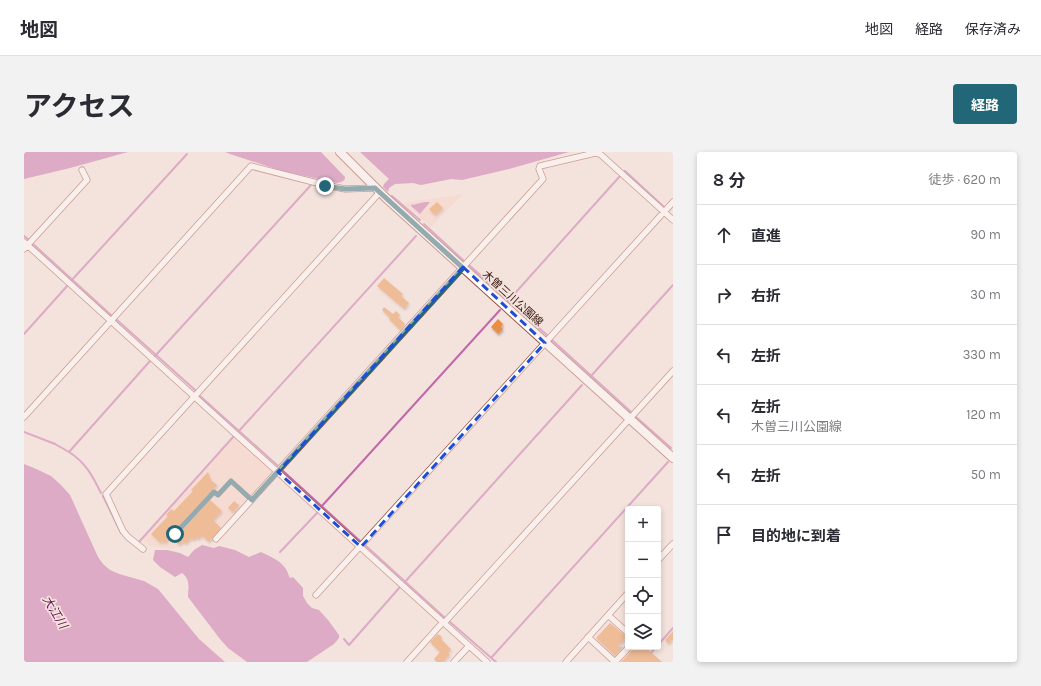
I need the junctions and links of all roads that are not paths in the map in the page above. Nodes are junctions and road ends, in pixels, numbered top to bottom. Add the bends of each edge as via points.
1 (340, 152) edge
2 (82, 170) dead end
3 (377, 190) junction
4 (673, 202) edge
5 (664, 212) junction
6 (673, 220) edge
7 (25, 246) edge
8 (463, 268) junction
9 (111, 320) junction
10 (545, 343) junction
11 (673, 371) edge
12 (194, 396) junction
13 (24, 417) edge
14 (630, 419) junction
15 (672, 455) edge
16 (278, 472) junction
17 (252, 500) junction
18 (175, 534) dead end
19 (216, 538) dead end
20 (673, 544) edge
21 (361, 547) junction
22 (143, 550) dead end
23 (661, 557) edge
24 (316, 595) dead end
25 (625, 596) edge
26 (608, 615) junction
27 (444, 623) junction
28 (625, 630) edge
29 (588, 637) junction
30 (469, 646) junction
31 (626, 650) edge
32 (408, 662) edge
33 (454, 662) edge
34 (487, 662) edge
35 (566, 662) edge

1 - 3 main road, 木曽三川公園線
2 - 7 street via 86,180
3 - 8 main road, 木曽三川公園線
3 - 9 street via 325,186 251,166
3 - 12 street
4 - 5 street
5 - 6 street
5 - 8 street via 600,154 540,166 543,179
5 - 10 street
7 - 9 street
8 - 10 main road, 木曽三川公園線
8 - 16 street
9 - 12 street
9 - 13 street
10 - 14 main road, 木曽三川公園線
10 - 21 street
11 - 14 street
12 - 16 street
12 - 22 street via 106,494 123,531
14 - 15 main road, 木曽三川公園線
14 - 27 street
16 - 17 street
16 - 21 street
17 - 18 lane via 231,481 218,495 214,492
17 - 19 street
20 - 23 street
21 - 24 street
21 - 27 street
25 - 26 street
26 - 28 street
26 - 29 street
27 - 30 street
27 - 32 street
29 - 31 street via 615,662
29 - 35 street
30 - 33 street
30 - 34 street

